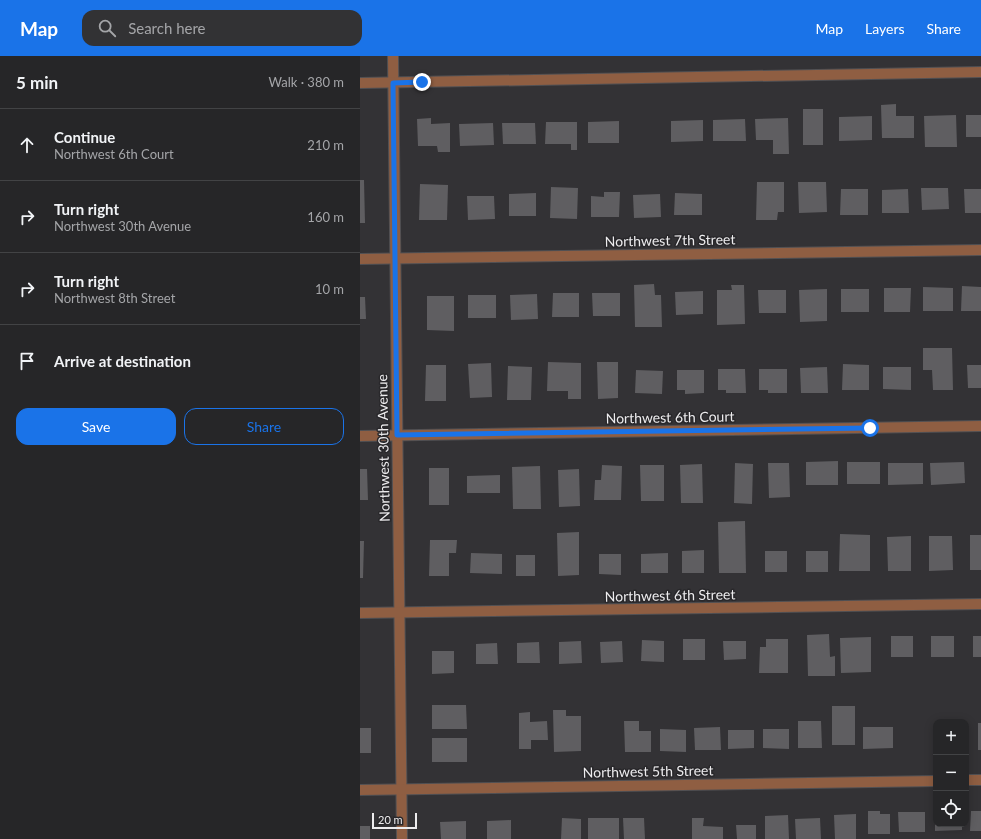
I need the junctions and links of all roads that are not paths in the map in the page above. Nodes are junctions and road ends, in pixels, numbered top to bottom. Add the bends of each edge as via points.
1 (393, 56) edge
2 (981, 72) edge
3 (360, 83) edge
4 (393, 83) junction
5 (981, 250) edge
6 (360, 259) edge
7 (395, 259) junction
8 (981, 426) edge
9 (397, 435) junction
10 (360, 436) edge
11 (981, 604) edge
12 (399, 613) junction
13 (360, 614) edge
14 (969, 780) edge
15 (981, 780) edge
16 (933, 781) edge
17 (401, 789) junction
18 (360, 790) edge
19 (402, 839) edge

1 - 4 street, Northwest 30th Avenue
2 - 4 street
3 - 4 street
4 - 7 street, Northwest 30th Avenue
5 - 7 street, Northwest 7th Street
6 - 7 street, Northwest 7th Street
7 - 9 street, Northwest 30th Avenue
8 - 9 street, Northwest 6th Court
9 - 10 street, Northwest 6th Court
9 - 12 street, Northwest 30th Avenue
11 - 12 street, Northwest 6th Street
12 - 13 street, Northwest 6th Street
12 - 17 street, Northwest 30th Avenue
14 - 15 street
16 - 17 street, Northwest 5th Street
17 - 18 street, Northwest 5th Street
17 - 19 street, Northwest 30th Avenue

